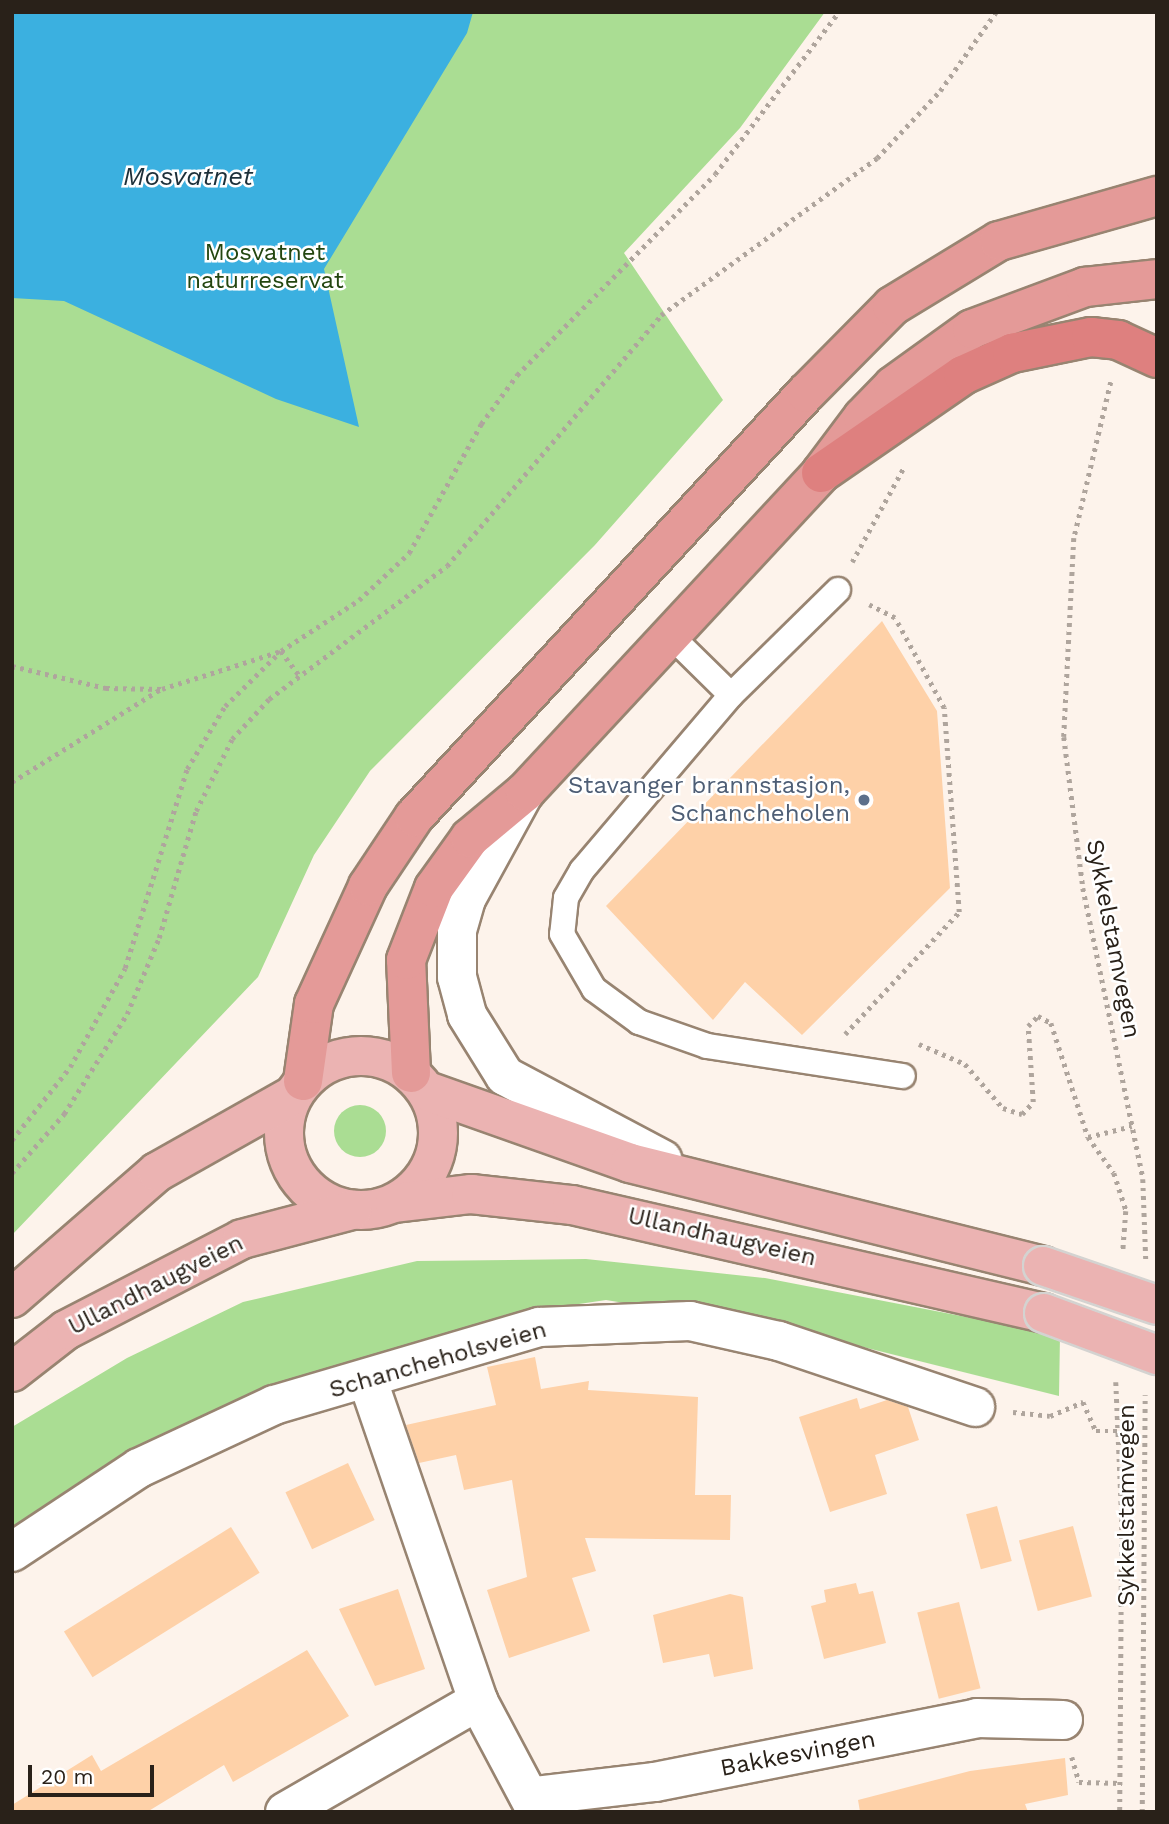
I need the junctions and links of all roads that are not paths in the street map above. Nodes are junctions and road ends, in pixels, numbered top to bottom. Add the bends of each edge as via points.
1 (1157, 196) edge
2 (1157, 279) edge
3 (1157, 358) edge
4 (821, 473) junction
5 (838, 590) road end
6 (671, 636) junction
7 (731, 695) junction
8 (525, 792) junction
9 (903, 1076) dead end
10 (419, 1082) junction
11 (298, 1089) junction
12 (730, 1191) junction
13 (396, 1203) junction
14 (352, 1210) junction
15 (1151, 1289) edge
16 (12, 1298) edge
17 (1151, 1368) edge
18 (12, 1372) edge
19 (368, 1381) junction
20 (975, 1407) road end
21 (12, 1552) edge
22 (478, 1701) junction
23 (1063, 1720) road end
24 (536, 1804) edge
25 (285, 1812) edge

1 - 11 highway via 999,241 892,306 816,383 414,817 368,886 314,1004
2 - 4 highway via 1085,287 972,329 893,386
3 - 4 highway via 1118,340 1091,337 1012,353 963,375
4 - 6 highway
5 - 7 lane
6 - 7 lane
6 - 8 highway
7 - 9 lane via 582,870 566,898 562,934 594,989 639,1022 708,1046
8 - 10 highway via 470,838 416,927 404,993
8 - 12 street via 466,899 457,930 457,977 482,1047 505,1076 542,1100
10 - 11 main road via 367,1055 321,1066
10 - 12 main road, Ullandhaugveien via 512,1125
10 - 13 main road via 438,1141 431,1166
11 - 14 main road via 284,1145 292,1169 307,1189
11 - 16 main road via 157,1172
12 - 15 main road, Ullandhaugveien, bridge
13 - 14 main road
13 - 17 main road, Ullandhaugveien, bridge via 471,1194 572,1205 1044,1313
14 - 18 main road, Ullandhaugveien via 242,1239 66,1330
19 - 20 street, Schancheholsveien via 539,1327 690,1321 779,1341
19 - 21 street, Schancheholsveien via 274,1405 139,1468
19 - 22 street, Bakkesvingen
22 - 24 street, Bakkesvingen
22 - 25 street
23 - 24 street, Bakkesvingen via 977,1718

